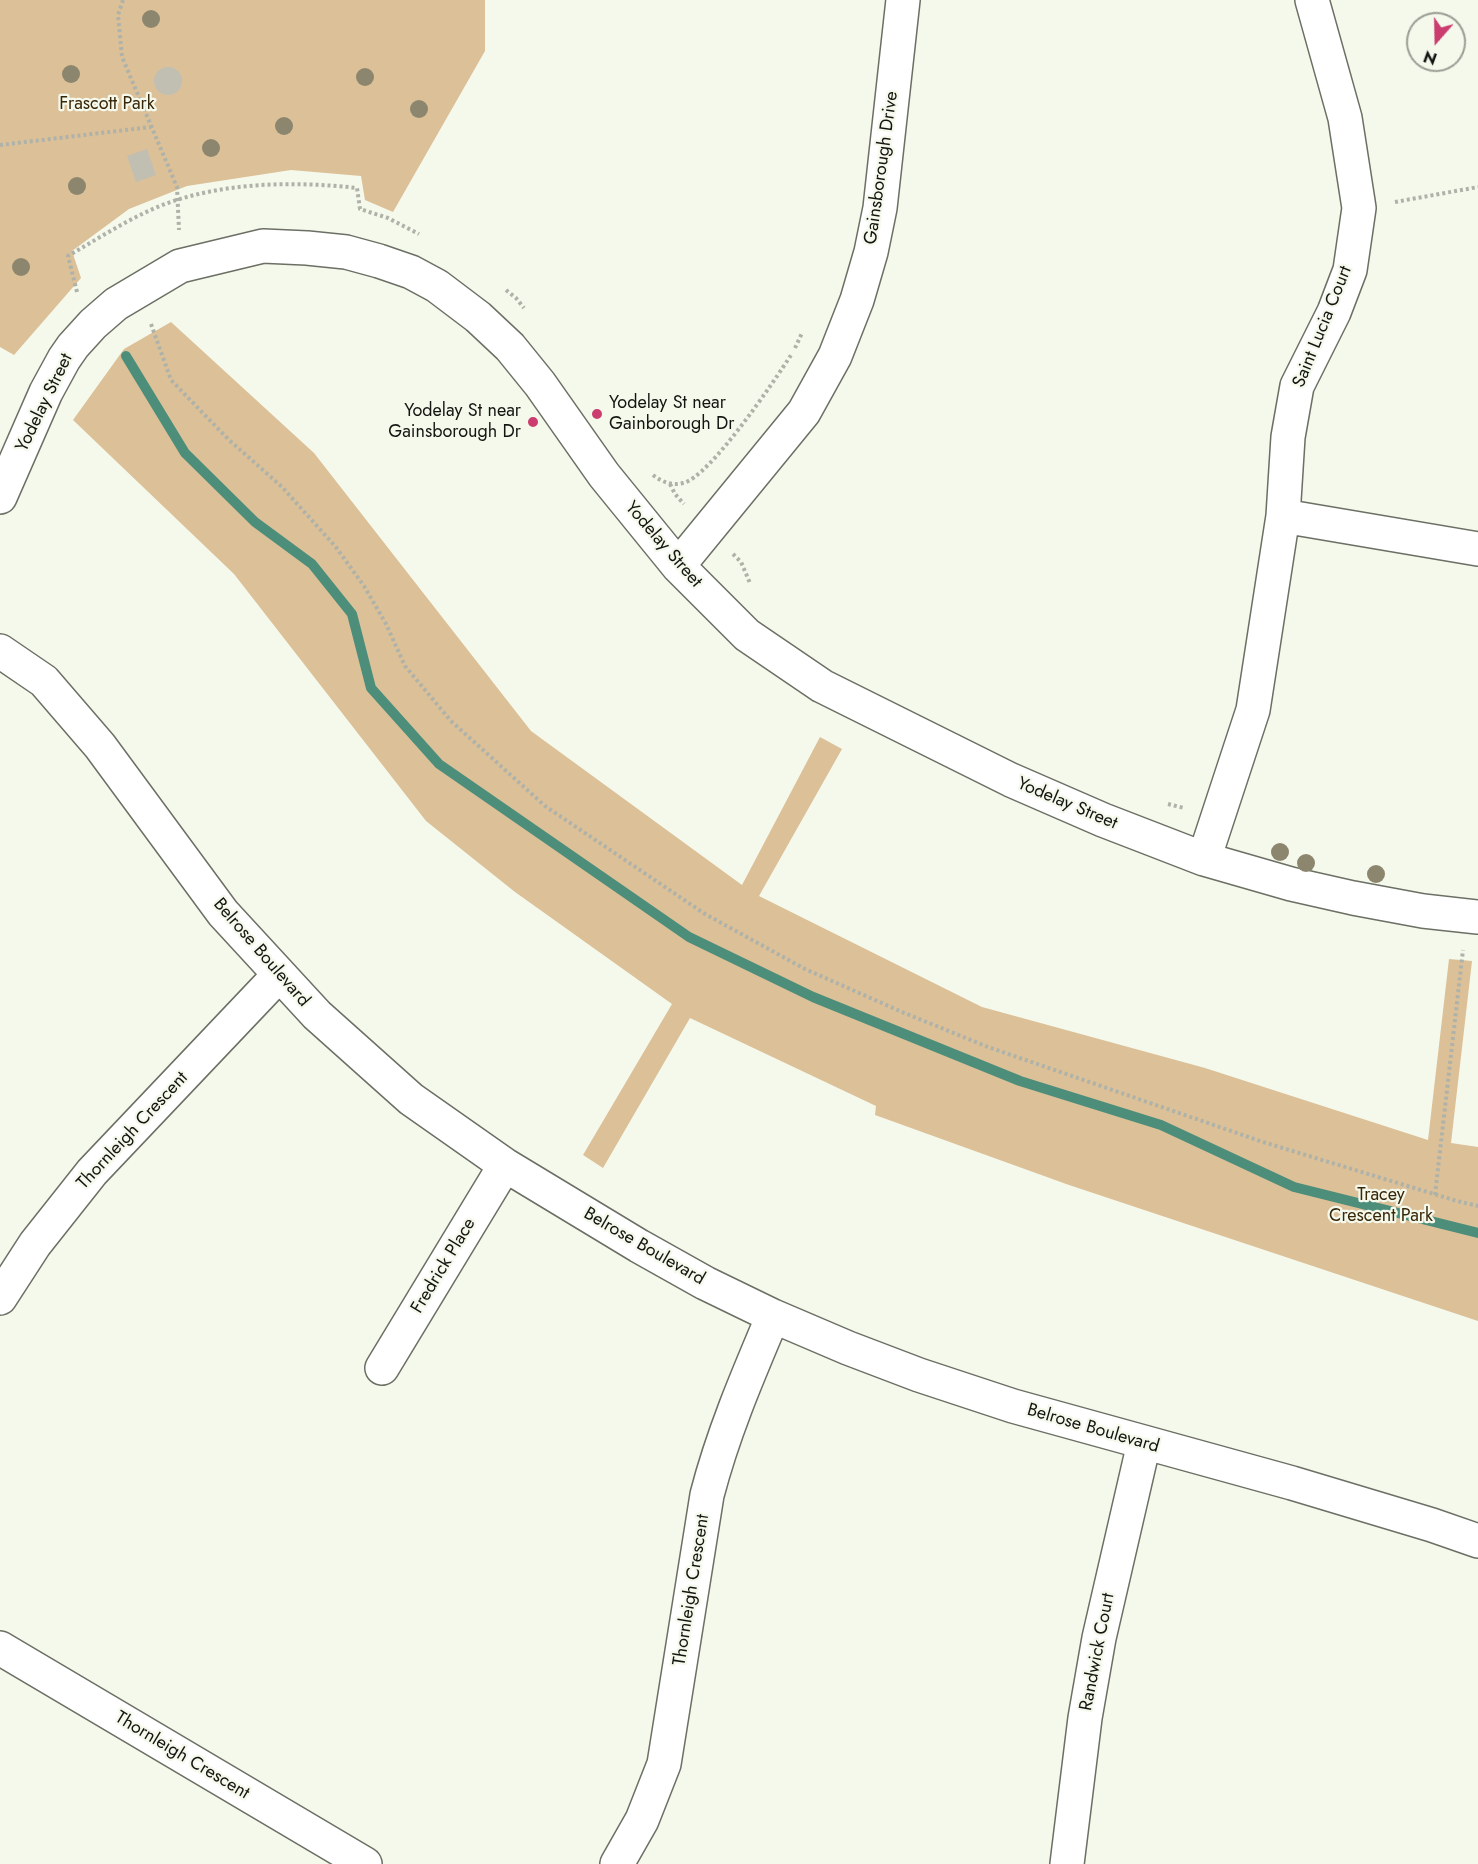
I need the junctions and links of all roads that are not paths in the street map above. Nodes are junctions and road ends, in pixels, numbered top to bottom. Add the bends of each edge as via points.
1 (903, 0) edge
2 (1312, 0) edge
3 (0, 497) edge
4 (1283, 516) junction
5 (1478, 549) edge
6 (678, 566) junction
7 (0, 651) edge
8 (1204, 859) junction
9 (1472, 917) edge
10 (279, 975) junction
11 (505, 1165) junction
12 (0, 1298) edge
13 (773, 1316) junction
14 (382, 1368) dead end
15 (1144, 1443) junction
16 (1478, 1541) edge
17 (0, 1648) edge
18 (365, 1864) edge
19 (617, 1864) edge
20 (1067, 1864) edge

1 - 6 street, Gainsborough Drive via 880,208 857,300 835,356 804,412
2 - 4 street, Saint Lucia Court via 1345,118 1359,208 1350,270 1297,386 1288,437
3 - 6 street, Yodelay Street via 46,392 73,346 116,304 180,266 263,246 307,248 346,252 411,272 478,317 510,347 540,384 604,475
4 - 5 street
4 - 8 street, Saint Lucia Court via 1253,710
6 - 8 street, Yodelay Street via 747,635 822,686 1011,780
7 - 10 street, Belrose Boulevard via 44,681 71,712 224,913
8 - 9 street, Yodelay Street via 1353,898
10 - 11 street, Belrose Boulevard via 324,1022 411,1099
10 - 12 street, Thornleigh Crescent via 92,1172
11 - 13 street, Belrose Boulevard via 639,1246
11 - 14 street, Fredrick Place
13 - 15 street, Belrose Boulevard via 919,1375
13 - 19 street, Thornleigh Crescent via 733,1413 707,1495 664,1764 642,1820
15 - 16 street, Belrose Boulevard via 1292,1483
15 - 20 street, Randwick Court via 1093,1672
17 - 18 street, Thornleigh Crescent

